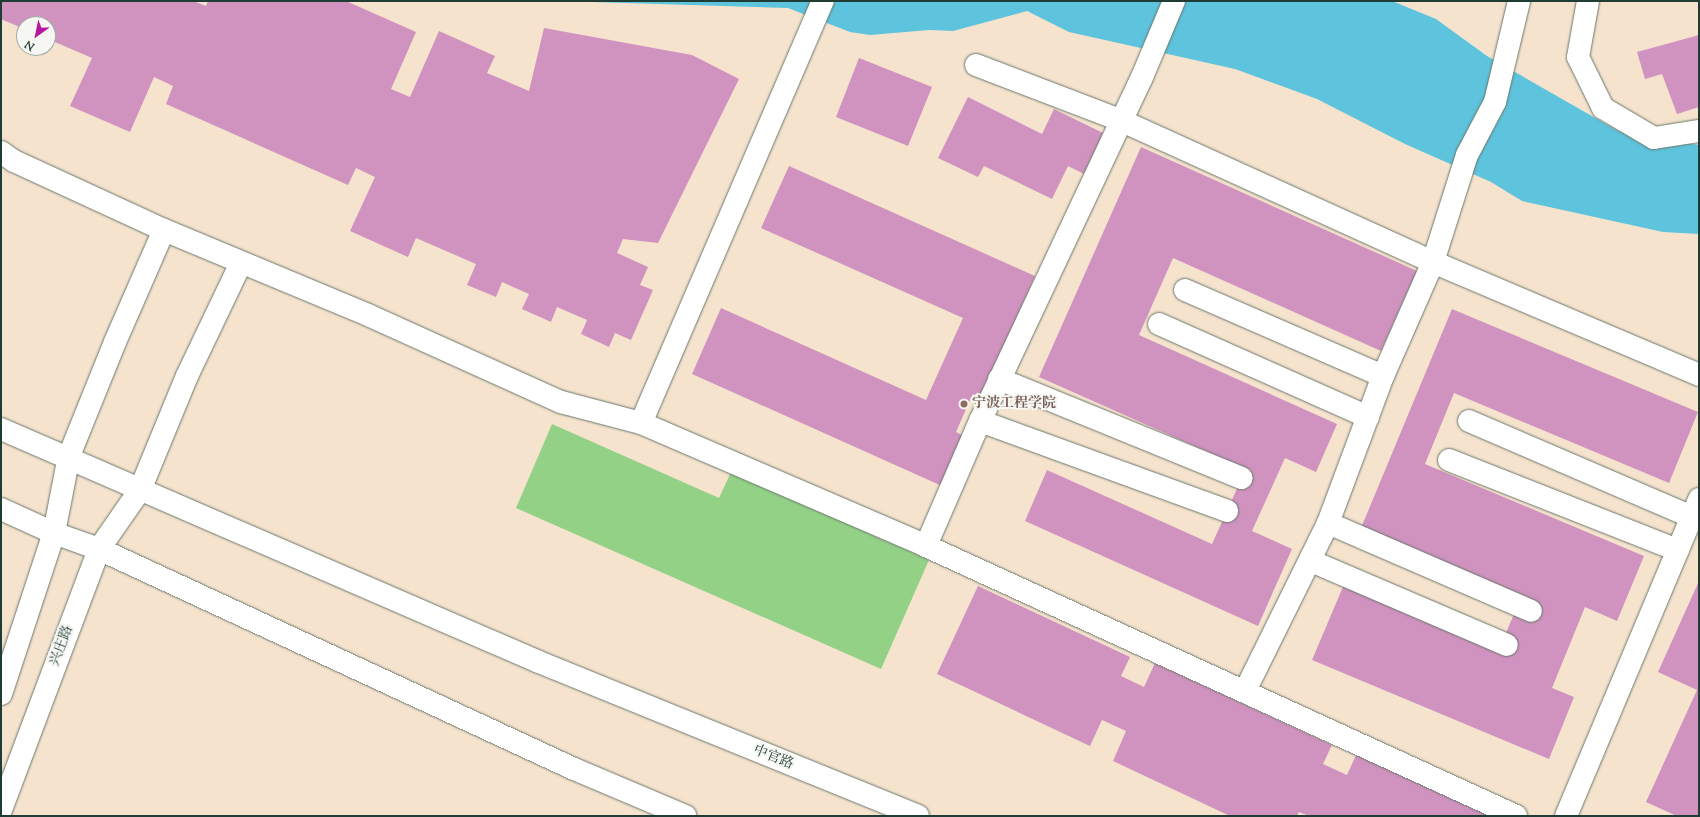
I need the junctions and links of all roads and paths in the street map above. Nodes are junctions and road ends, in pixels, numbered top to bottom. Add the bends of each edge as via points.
1 (823, 1) edge
2 (1174, 1) edge
3 (1519, 1) edge
4 (1588, 1) edge
5 (976, 65) dead end
6 (1120, 120) junction
7 (1699, 131) edge
8 (1, 152) edge
9 (164, 230) junction
10 (1433, 262) junction
11 (241, 263) junction
12 (1185, 290) dead end
13 (1159, 324) dead end
14 (1699, 375) edge
15 (1383, 376) junction
16 (999, 379) junction
17 (1368, 417) junction
18 (1469, 421) dead end
19 (980, 422) junction
20 (641, 423) junction
21 (1, 429) edge
22 (69, 456) junction
23 (1449, 460) dead end
24 (1242, 478) dead end
25 (140, 490) junction
26 (1695, 508) edge
27 (1, 509) edge
28 (1228, 511) dead end
29 (1328, 523) junction
30 (54, 533) junction
31 (926, 546) junction
32 (99, 550) junction
33 (1678, 550) junction
34 (1311, 561) junction
35 (1531, 611) dead end
36 (1507, 645) dead end
37 (1244, 691) junction
38 (1, 694) edge
39 (1, 810) edge
40 (684, 816) edge
41 (918, 816) edge
42 (1516, 816) edge
43 (1566, 816) edge

1 - 20 street
2 - 6 street via 1142,77
3 - 10 street via 1495,102 1467,155
4 - 7 street via 1578,57 1604,108 1654,138
5 - 6 street
6 - 10 street
6 - 16 street
8 - 9 street via 14,161
9 - 11 street
9 - 22 street
10 - 14 street
10 - 15 street
11 - 20 street via 368,315 561,402
11 - 25 street, 兴庄路 via 187,376
12 - 15 street
13 - 17 street
15 - 17 street
16 - 19 street
16 - 24 street
17 - 29 street
18 - 26 street
19 - 28 street
19 - 31 street
20 - 31 street
21 - 22 street, 中官路
22 - 25 street, 中官路
22 - 30 street
23 - 33 street
25 - 32 street, 兴庄路
25 - 41 street, 中官路 via 628,700
26 - 33 street
27 - 30 street
29 - 34 street
29 - 35 street
30 - 32 street
30 - 38 street
31 - 37 street
32 - 39 street, 兴庄路
32 - 40 street via 574,769
33 - 43 street
34 - 36 street
34 - 37 street
37 - 42 street

